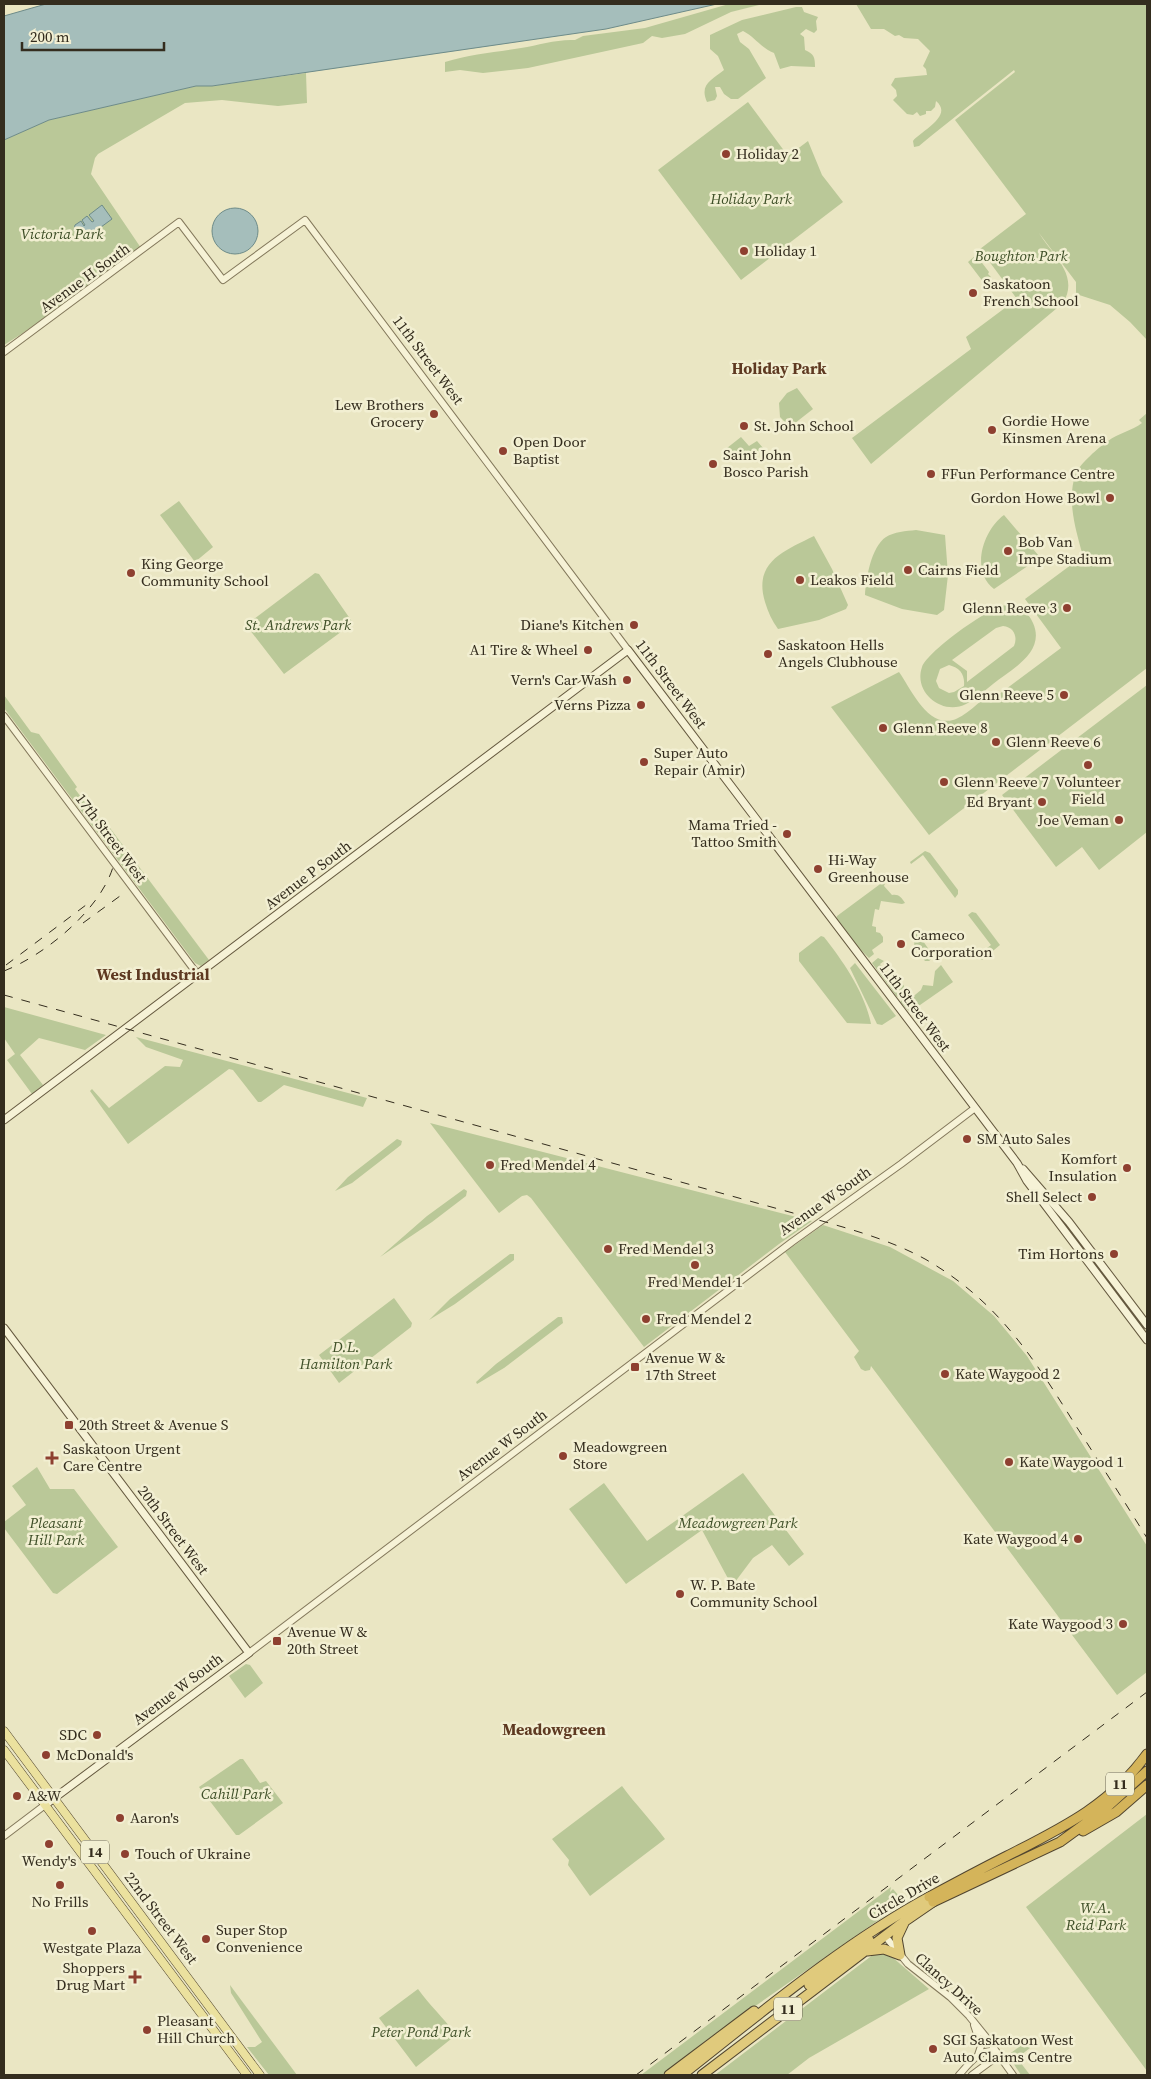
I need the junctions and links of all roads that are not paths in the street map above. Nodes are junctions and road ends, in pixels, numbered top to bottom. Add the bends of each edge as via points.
1 (180, 222) joint
2 (4, 352) edge
3 (628, 650) junction
4 (4, 716) edge
5 (198, 976) junction
6 (975, 1108) junction
7 (4, 1120) edge
8 (1017, 1163) junction
9 (1147, 1325) edge
10 (4, 1328) edge
11 (1147, 1340) edge
12 (249, 1653) junction
13 (4, 1731) edge
14 (4, 1750) edge
15 (1147, 1754) edge
16 (1147, 1771) edge
17 (1147, 1785) edge
18 (54, 1798) junction
19 (45, 1805) junction
20 (4, 1836) edge
21 (1060, 1842) junction
22 (931, 1900) junction
23 (906, 1920) junction
24 (885, 1936) junction
25 (863, 1953) junction
26 (900, 1956) junction
27 (830, 1962) junction
28 (972, 2019) junction
29 (995, 2051) junction
30 (978, 2055) junction
31 (714, 2067) junction
32 (684, 2073) edge
33 (246, 2075) edge
34 (260, 2075) edge
35 (669, 2075) edge
36 (702, 2075) edge
37 (708, 2075) edge
38 (958, 2075) edge
39 (972, 2075) edge
40 (1014, 2075) edge

1 - 2 street, Avenue H South
1 - 3 street, 11th Street West via 223,280 305,220
3 - 5 main road, Avenue P South
3 - 6 main road, 11th Street West
4 - 5 street, 17th Street West
5 - 7 main road, Avenue P South
6 - 8 main road, 11th Street West
6 - 12 street, Avenue W South via 771,1257
8 - 9 main road, 11th Street West via 1064,1215
8 - 11 main road, 11th Street West via 1027,1181
10 - 12 main road, 20th Street West
12 - 18 main road, Avenue W South
13 - 18 main road, 22nd Street West / 14
14 - 19 main road, 22nd Street West / 14
15 - 22 highway, Circle Drive / 11 via 1111,1793 1083,1816
16 - 21 highway, Circle Drive / 11 via 1111,1805
17 - 21 highway via 1095,1826
18 - 19 main road, Avenue W South
18 - 34 main road, 22nd Street West / 14
19 - 20 street
19 - 33 main road, 22nd Street West / 14
21 - 22 highway, Circle Drive / 11
22 - 23 highway, Circle Drive / 11
22 - 24 highway via 890,1926
22 - 27 highway, Circle Drive / 11 via 888,1920
23 - 24 highway, Circle Drive / 11
23 - 26 highway via 897,1938
24 - 25 highway, Circle Drive / 11
24 - 26 street, Clancy Drive
24 - 32 highway via 870,1939 744,2033
25 - 26 highway via 870,1949 884,1949
25 - 31 highway, Circle Drive / 11
26 - 28 street, Clancy Drive
27 - 32 highway, Circle Drive / 11
27 - 35 highway via 728,2030
28 - 29 street, Clancy Drive
28 - 30 street via 980,2042
29 - 30 street
29 - 39 street via 993,2060
29 - 40 street, Clancy Drive
30 - 38 street
31 - 36 highway, Circle Drive / 11
31 - 37 highway

